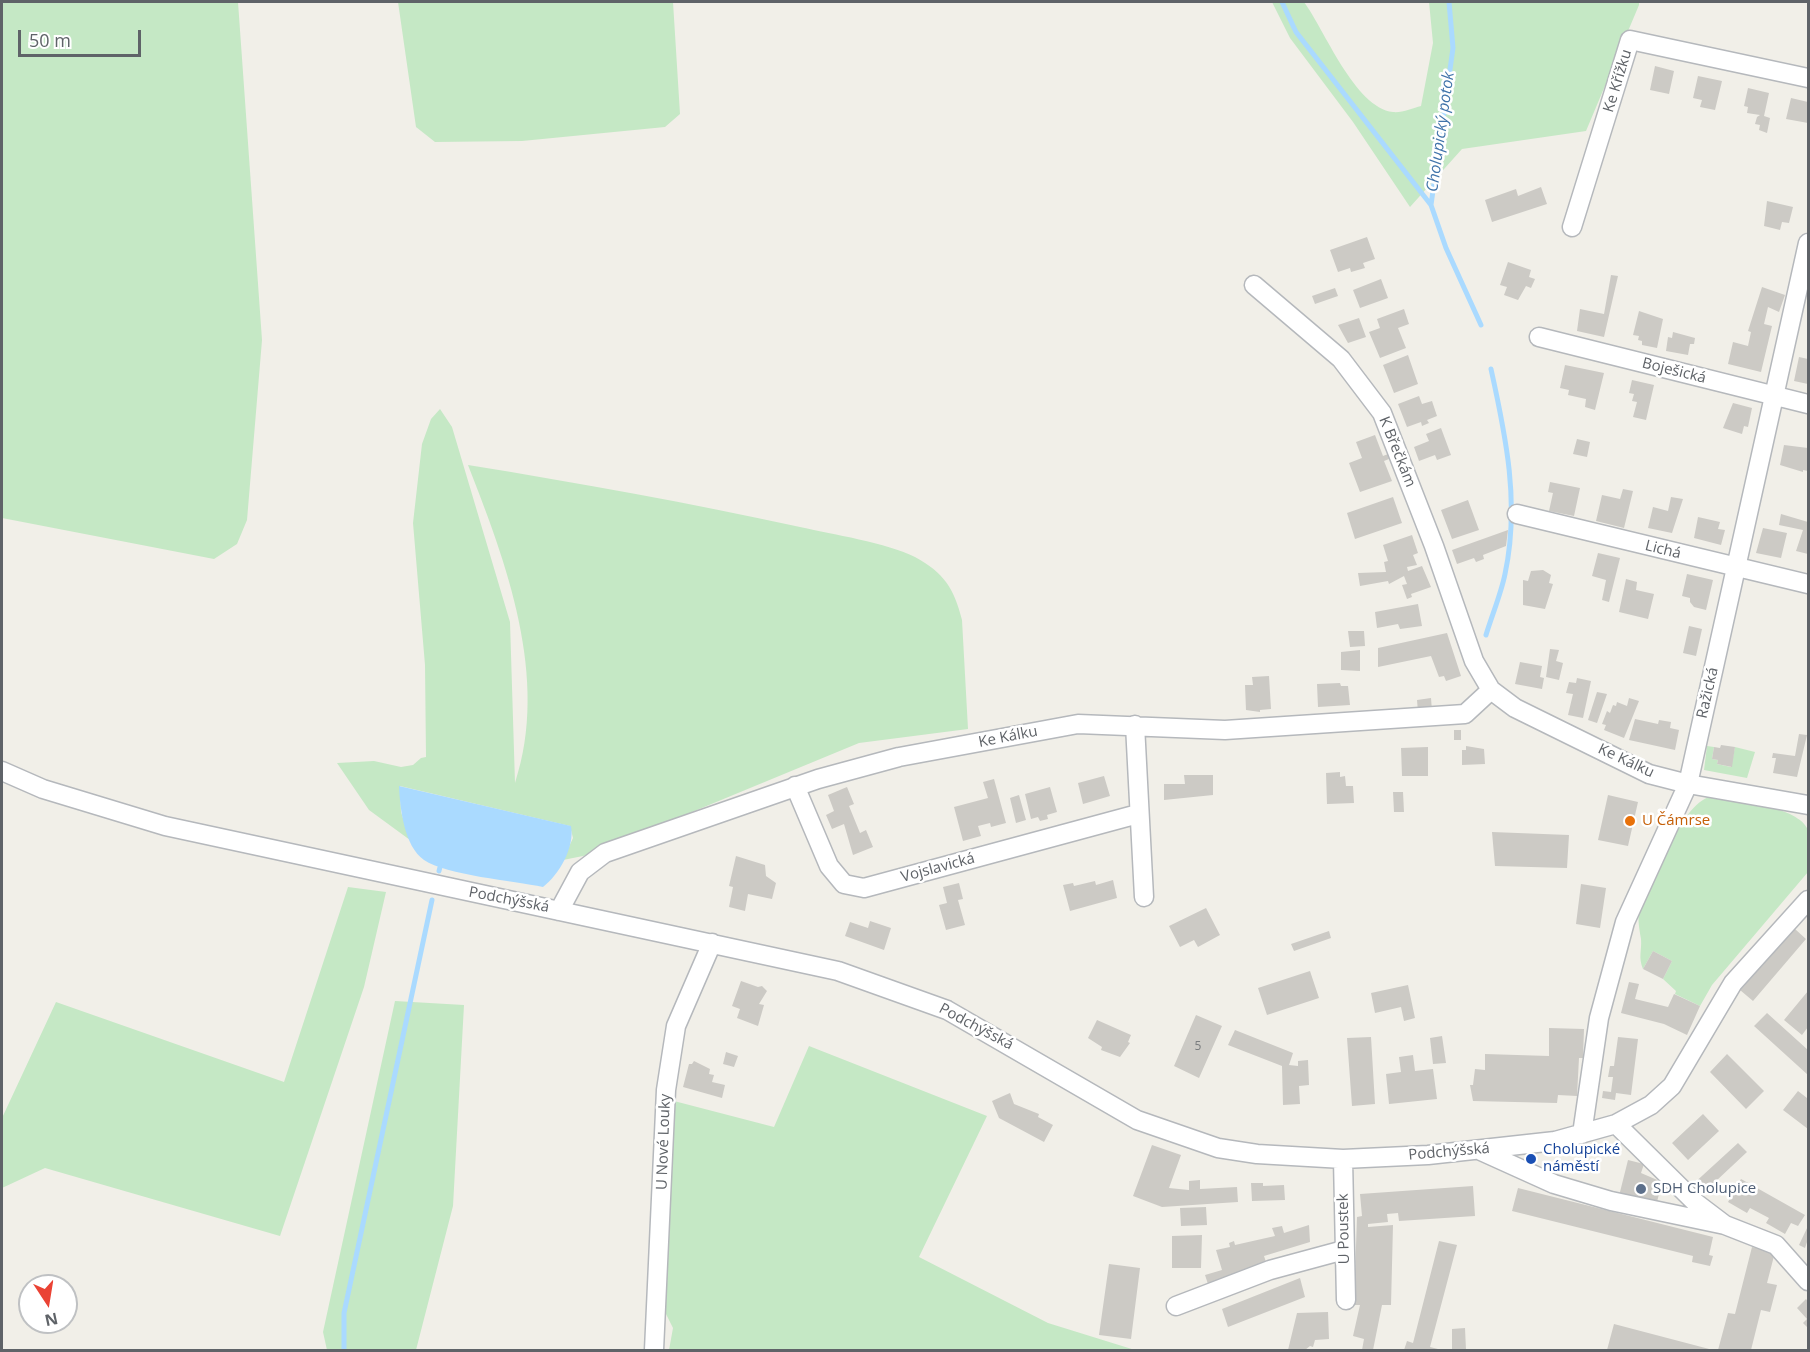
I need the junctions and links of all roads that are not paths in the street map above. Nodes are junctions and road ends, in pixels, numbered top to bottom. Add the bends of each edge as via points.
1 (1809, 78) edge
2 (1572, 226) dead end
3 (1809, 243) edge
4 (1254, 285) dead end
5 (1539, 337) dead end
6 (1774, 397) junction
7 (1809, 404) edge
8 (1517, 514) dead end
9 (1736, 567) junction
10 (1809, 584) edge
11 (1474, 661) joint
12 (1491, 690) junction
13 (1135, 725) junction
14 (2, 771) edge
15 (1688, 784) junction
16 (795, 786) junction
17 (1808, 806) edge
18 (1138, 814) junction
19 (1144, 897) dead end
20 (1809, 900) edge
21 (559, 911) junction
22 (712, 943) junction
23 (1616, 1124) junction
24 (1582, 1134) junction
25 (1479, 1151) junction
26 (1342, 1159) junction
27 (1725, 1224) junction
28 (1344, 1251) junction
29 (1809, 1281) edge
30 (1346, 1300) dead end
31 (1176, 1306) dead end
32 (654, 1350) edge

1 - 2 street, Ke Křížku via 1630,40
3 - 6 street, Ražická
4 - 11 street, K Břečkám via 1341,359 1382,413
5 - 6 street, Boješická
6 - 7 street, Boješická
6 - 9 street, Ražická
8 - 9 street, Lichá
9 - 10 street, Lichá
9 - 15 street, Ražická
11 - 12 street, Ke Kálku
12 - 13 street, Ke Kálku via 1465,714 1225,730
12 - 15 street, Ke Kálku via 1515,708 1649,774
13 - 16 street, Ke Kálku via 1078,724 899,757
13 - 18 street
14 - 21 street, Podchýšská via 43,789 165,826
15 - 17 street, Ke Kálku
15 - 24 street, Ražická via 1625,922 1599,1018
16 - 18 street, Vojslavická via 829,866 844,884 864,888
16 - 21 street, Ke Kálku via 605,853 580,872
18 - 19 street
20 - 23 street, Podchýšská via 1733,983 1672,1086 1651,1106
21 - 22 street, Podchýšská
22 - 26 street, Podchýšská via 838,971 947,1010 1137,1120 1218,1148
22 - 32 street, U Nové Louky via 676,1026 670,1055
23 - 24 street, Podchýšská
23 - 27 street via 1696,1203
24 - 25 street, Podchýšská
25 - 26 street, Podchýšská
25 - 27 street via 1554,1184
26 - 28 street, U Poustek
27 - 29 street via 1776,1245
28 - 30 street, U Poustek
28 - 31 street via 1270,1270

